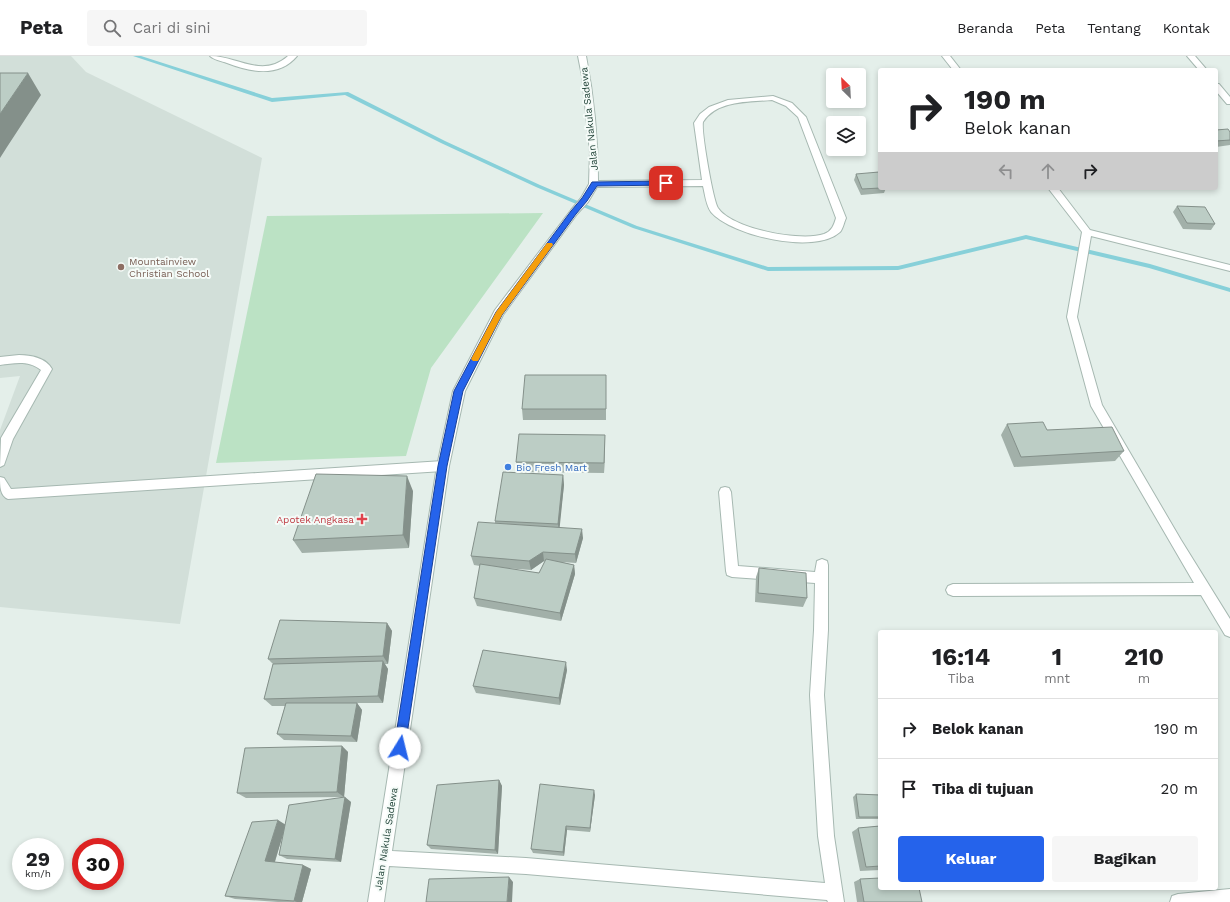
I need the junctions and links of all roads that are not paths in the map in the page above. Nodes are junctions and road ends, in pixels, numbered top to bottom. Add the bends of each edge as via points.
1 (215, 56) edge
2 (293, 56) edge
3 (582, 56) edge
4 (946, 56) edge
5 (1191, 56) edge
6 (955, 68) edge
7 (1201, 68) edge
8 (1218, 88) edge
9 (1230, 102) edge
10 (708, 182) junction
11 (593, 187) junction
12 (1053, 190) edge
13 (1086, 235) junction
14 (1230, 268) edge
15 (0, 361) edge
16 (0, 462) edge
17 (443, 466) junction
18 (0, 482) edge
19 (725, 492) dead end
20 (1204, 589) junction
21 (953, 590) dead end
22 (1230, 631) edge
23 (383, 858) junction
24 (835, 897) edge
25 (1230, 897) edge
26 (376, 902) edge
27 (1178, 902) edge

1 - 2 street via 252,68 270,70 282,66
3 - 11 street, Jalan Nakula Sadewa via 594,152
4 - 6 street
5 - 7 street
8 - 9 street
10 - 10 street via 698,123 706,112 721,104 754,99 773,98 786,102 794,106 802,117 841,218 841,226 826,237 792,240 742,228 712,208 708,196
10 - 11 street
11 - 17 street, Jalan Nakula Sadewa via 499,314 459,391
12 - 13 street
13 - 14 street
13 - 20 street via 1072,317 1097,406
15 - 16 street via 27,358 41,362 47,369 7,438
17 - 18 street via 8,494
17 - 23 street, Jalan Nakula Sadewa
19 - 24 street via 732,571 822,571 817,695 826,836
20 - 21 street
20 - 22 street
23 - 24 street via 526,866
23 - 26 street, Jalan Nakula Sadewa
25 - 27 street

